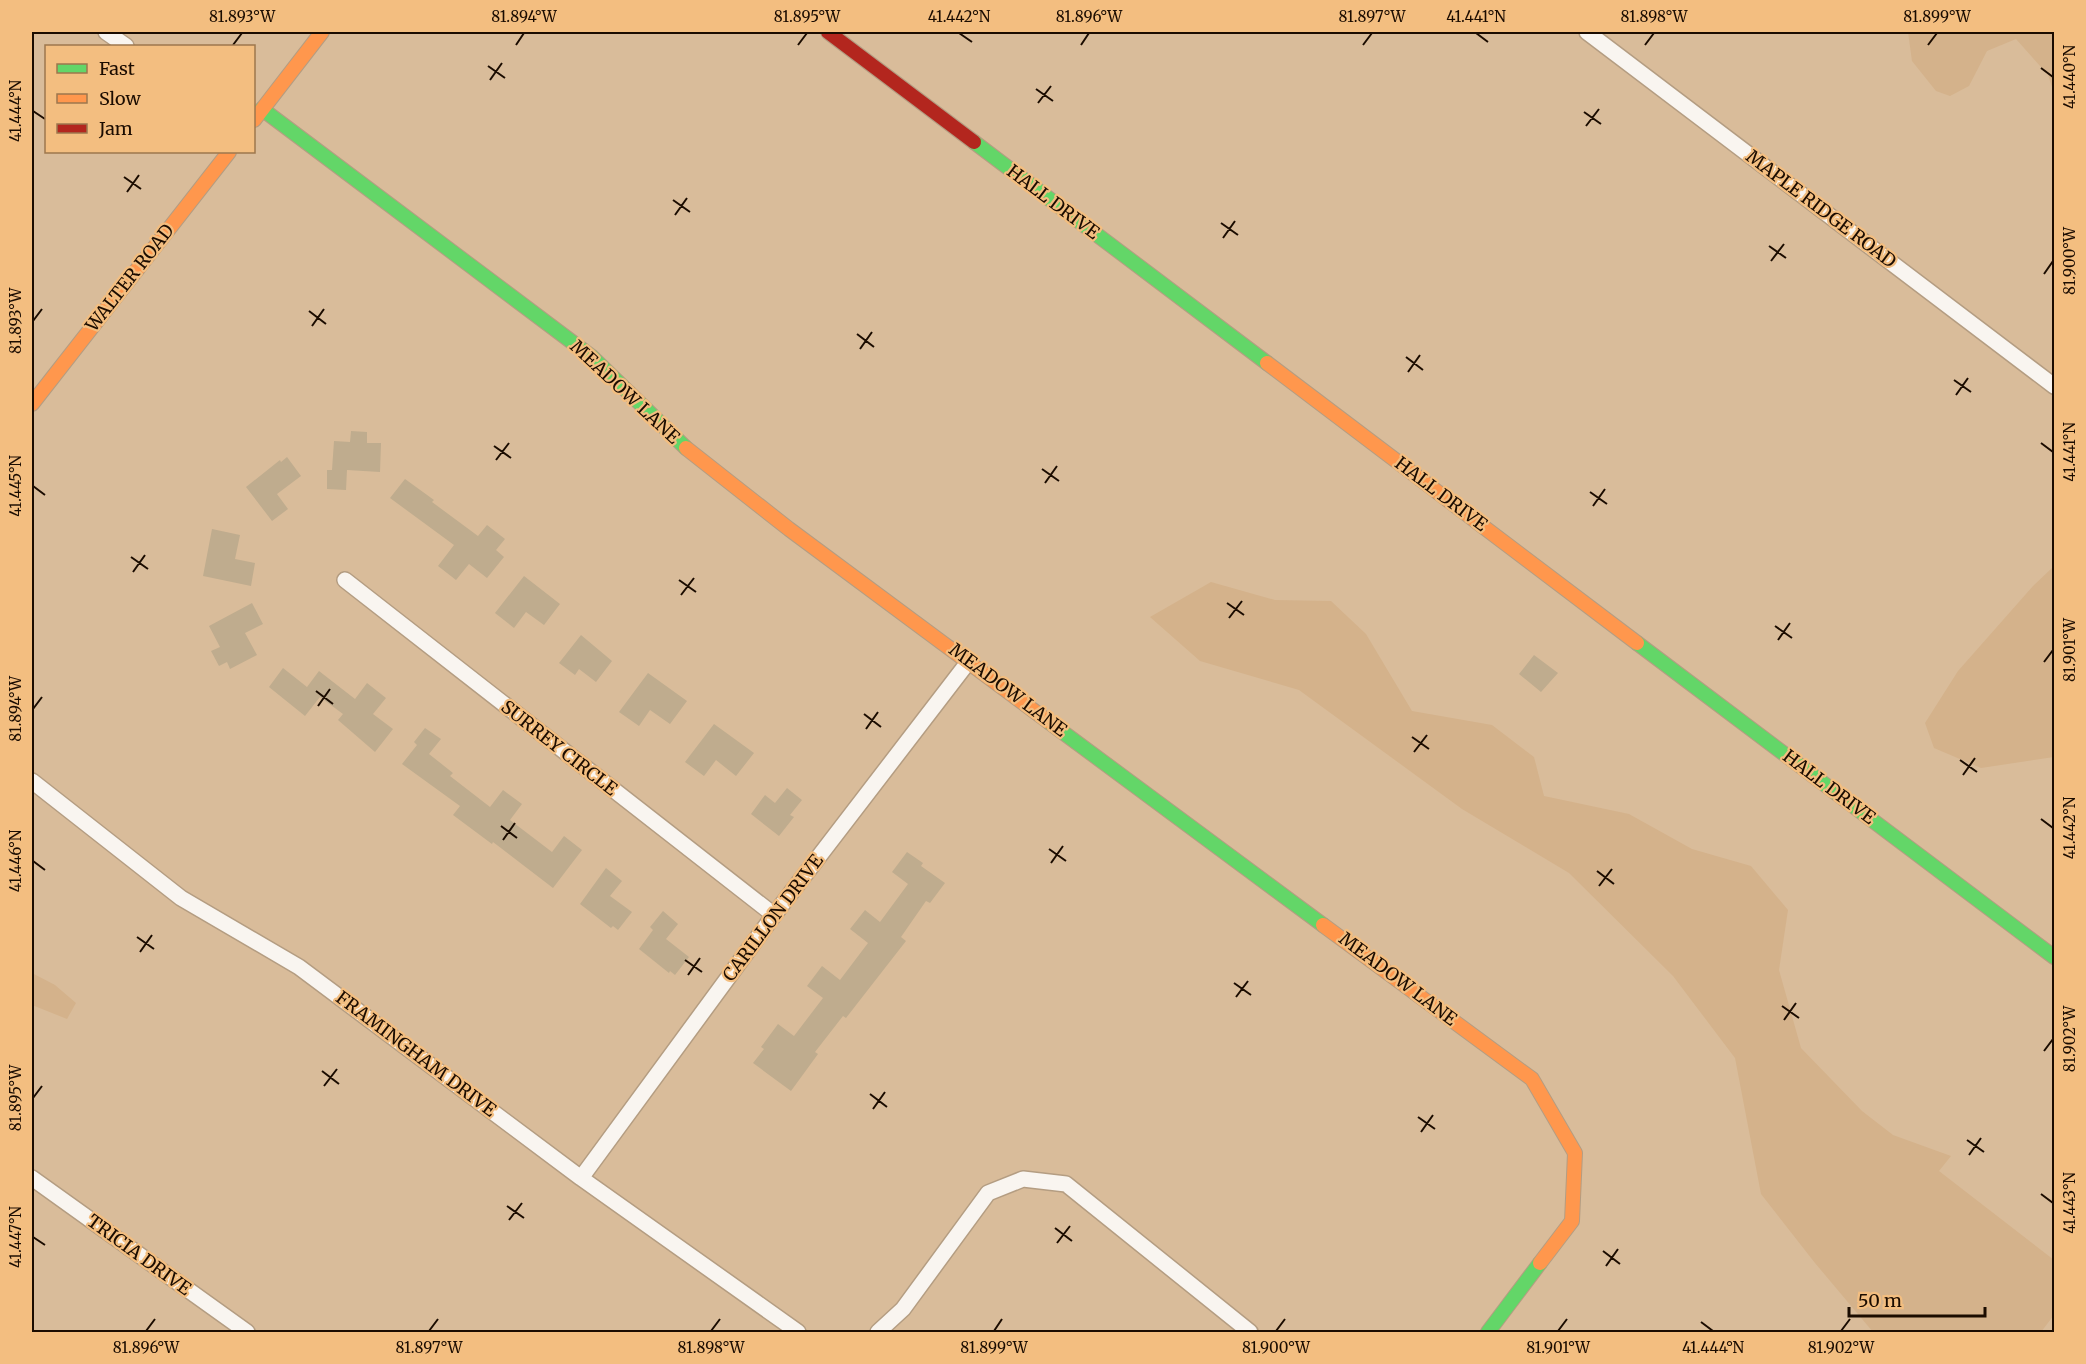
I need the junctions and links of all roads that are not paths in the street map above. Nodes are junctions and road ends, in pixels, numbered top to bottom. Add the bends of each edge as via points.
1 (106, 32) edge
2 (322, 32) edge
3 (828, 32) edge
4 (1587, 32) edge
5 (125, 45) edge
6 (258, 115) edge
7 (228, 153) edge
8 (2055, 386) edge
9 (32, 404) edge
10 (345, 580) dead end
11 (969, 661) junction
12 (32, 781) edge
13 (774, 915) junction
14 (2055, 957) edge
15 (32, 1178) edge
16 (580, 1178) junction
17 (247, 1332) edge
18 (798, 1332) edge
19 (878, 1332) edge
20 (1250, 1332) edge
21 (1488, 1332) edge

1 - 5 street
2 - 6 street
3 - 14 street, HALL DRIVE
4 - 8 street, MAPLE RIDGE ROAD
6 - 11 street, MEADOW LANE via 592,357 684,446 789,529
7 - 9 street, WALTER ROAD
10 - 13 street, SURREY CIRCLE
11 - 13 street, CARILLON DRIVE
11 - 21 street, MEADOW LANE via 1532,1079 1575,1153 1572,1221
12 - 16 street, FRAMINGHAM DRIVE via 181,898 299,966
13 - 16 street, CARILLON DRIVE
15 - 17 street, TRICIA DRIVE
16 - 18 street, FRAMINGHAM DRIVE
19 - 20 street via 903,1309 988,1193 1023,1179 1066,1184

